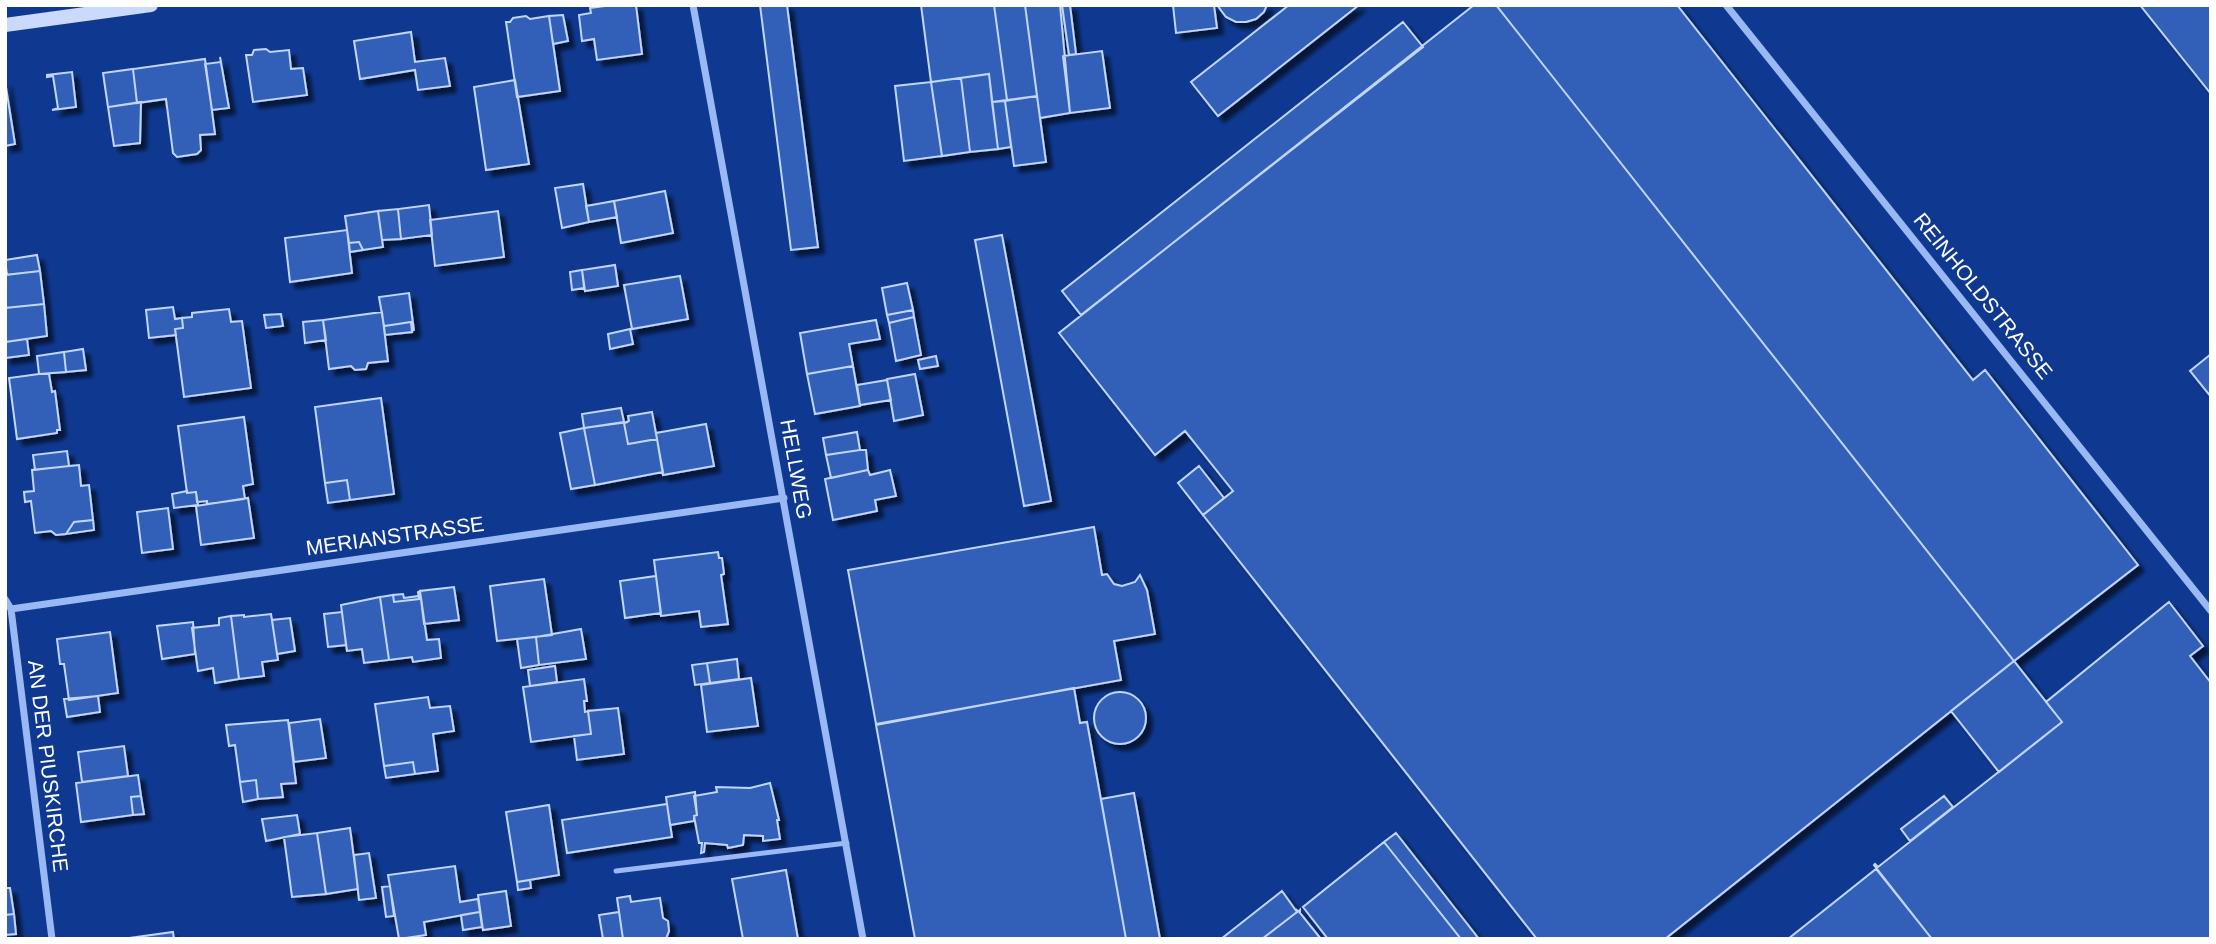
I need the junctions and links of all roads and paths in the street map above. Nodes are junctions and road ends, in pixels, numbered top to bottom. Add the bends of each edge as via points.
1 (151, 5) edge
2 (693, 5) edge
3 (1726, 5) edge
4 (5, 25) edge
5 (784, 498) junction
6 (5, 599) edge
7 (11, 609) junction
8 (2211, 611) edge
9 (846, 843) junction
10 (616, 871) dead end
11 (52, 939) edge
12 (863, 939) edge

1 - 4 main road
2 - 5 street, HELLWEG
3 - 8 street, REINHOLDSTRASSE
5 - 7 street, MERIANSTRASSE
5 - 9 street, HELLWEG
6 - 7 street, AN DER PIUSKIRCHE
7 - 11 street, AN DER PIUSKIRCHE
9 - 10 lane
9 - 12 street, HELLWEG

